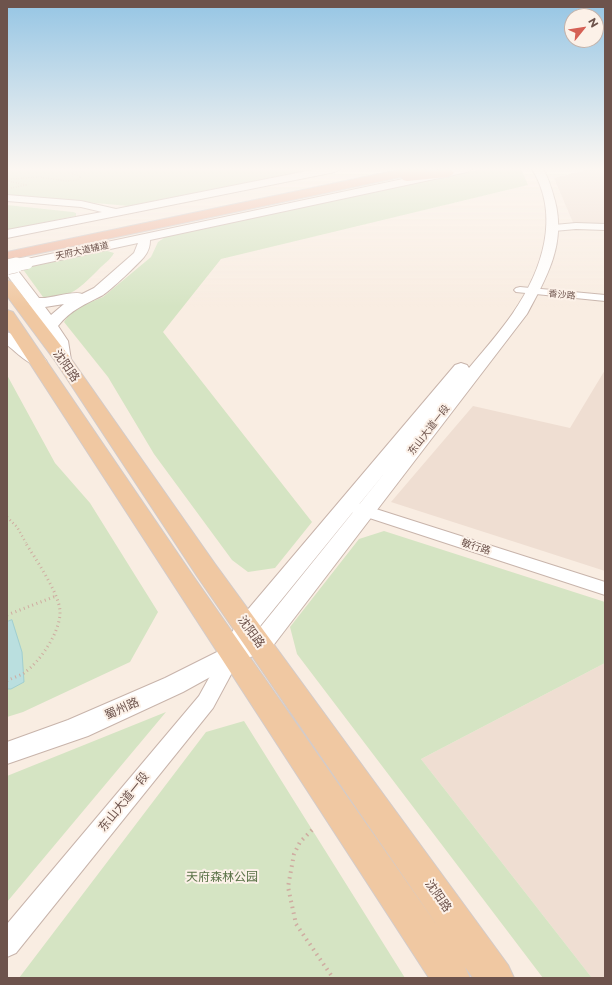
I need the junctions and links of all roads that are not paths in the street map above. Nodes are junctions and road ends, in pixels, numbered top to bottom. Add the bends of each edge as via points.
1 (85, 215) edge
2 (106, 215) edge
3 (129, 215) edge
4 (155, 215) edge
5 (178, 215) edge
6 (252, 215) edge
7 (543, 215) edge
8 (553, 215) edge
9 (138, 218) junction
10 (80, 220) junction
11 (605, 227) edge
12 (554, 228) junction
13 (61, 233) junction
14 (144, 238) junction
15 (115, 244) junction
16 (13, 249) edge
17 (7, 267) edge
18 (7, 285) edge
19 (526, 291) junction
20 (605, 298) edge
21 (34, 302) junction
22 (7, 315) edge
23 (50, 326) junction
24 (7, 336) edge
25 (51, 361) junction
26 (347, 505) junction
27 (365, 511) junction
28 (605, 589) edge
29 (254, 635) junction
30 (232, 654) junction
31 (7, 753) edge
32 (7, 944) edge
33 (451, 978) edge
34 (495, 978) edge

1 - 10 street
2 - 10 street
3 - 9 street
4 - 9 highway
5 - 16 highway
6 - 14 street, 天府大道辅道
7 - 19 street, 东山大道一段 via 544,228 539,253
8 - 12 street, 东山大道一段
9 - 13 highway
10 - 13 street
10 - 16 street
11 - 12 street
12 - 19 street, 东山大道一段 via 548,258
13 - 16 highway
14 - 15 street, 天府大道辅道
14 - 23 street via 144,246 139,255 98,291 59,314
15 - 16 street, 天府大道辅道
15 - 21 street via 128,252 127,258 94,286 82,294 68,298 42,304
16 - 17 street, bridge
17 - 21 street
18 - 25 main road, 沈阳路
19 - 20 street, 香沙路
19 - 26 street, 东山大道一段
19 - 27 street, 东山大道一段 via 520,314
21 - 23 street
22 - 25 main road, 沈阳路
23 - 25 street via 60,341
24 - 25 street
25 - 29 main road, 沈阳路
25 - 30 main road, 沈阳路
26 - 27 street, 敏行路
26 - 29 street, 东山大道一段
27 - 28 street, 敏行路
27 - 29 street, 东山大道一段
29 - 30 street
29 - 34 main road, 沈阳路
30 - 31 street, 蜀州路 via 174,685 78,728
30 - 32 street, 东山大道一段 via 206,702
30 - 33 main road, 沈阳路

